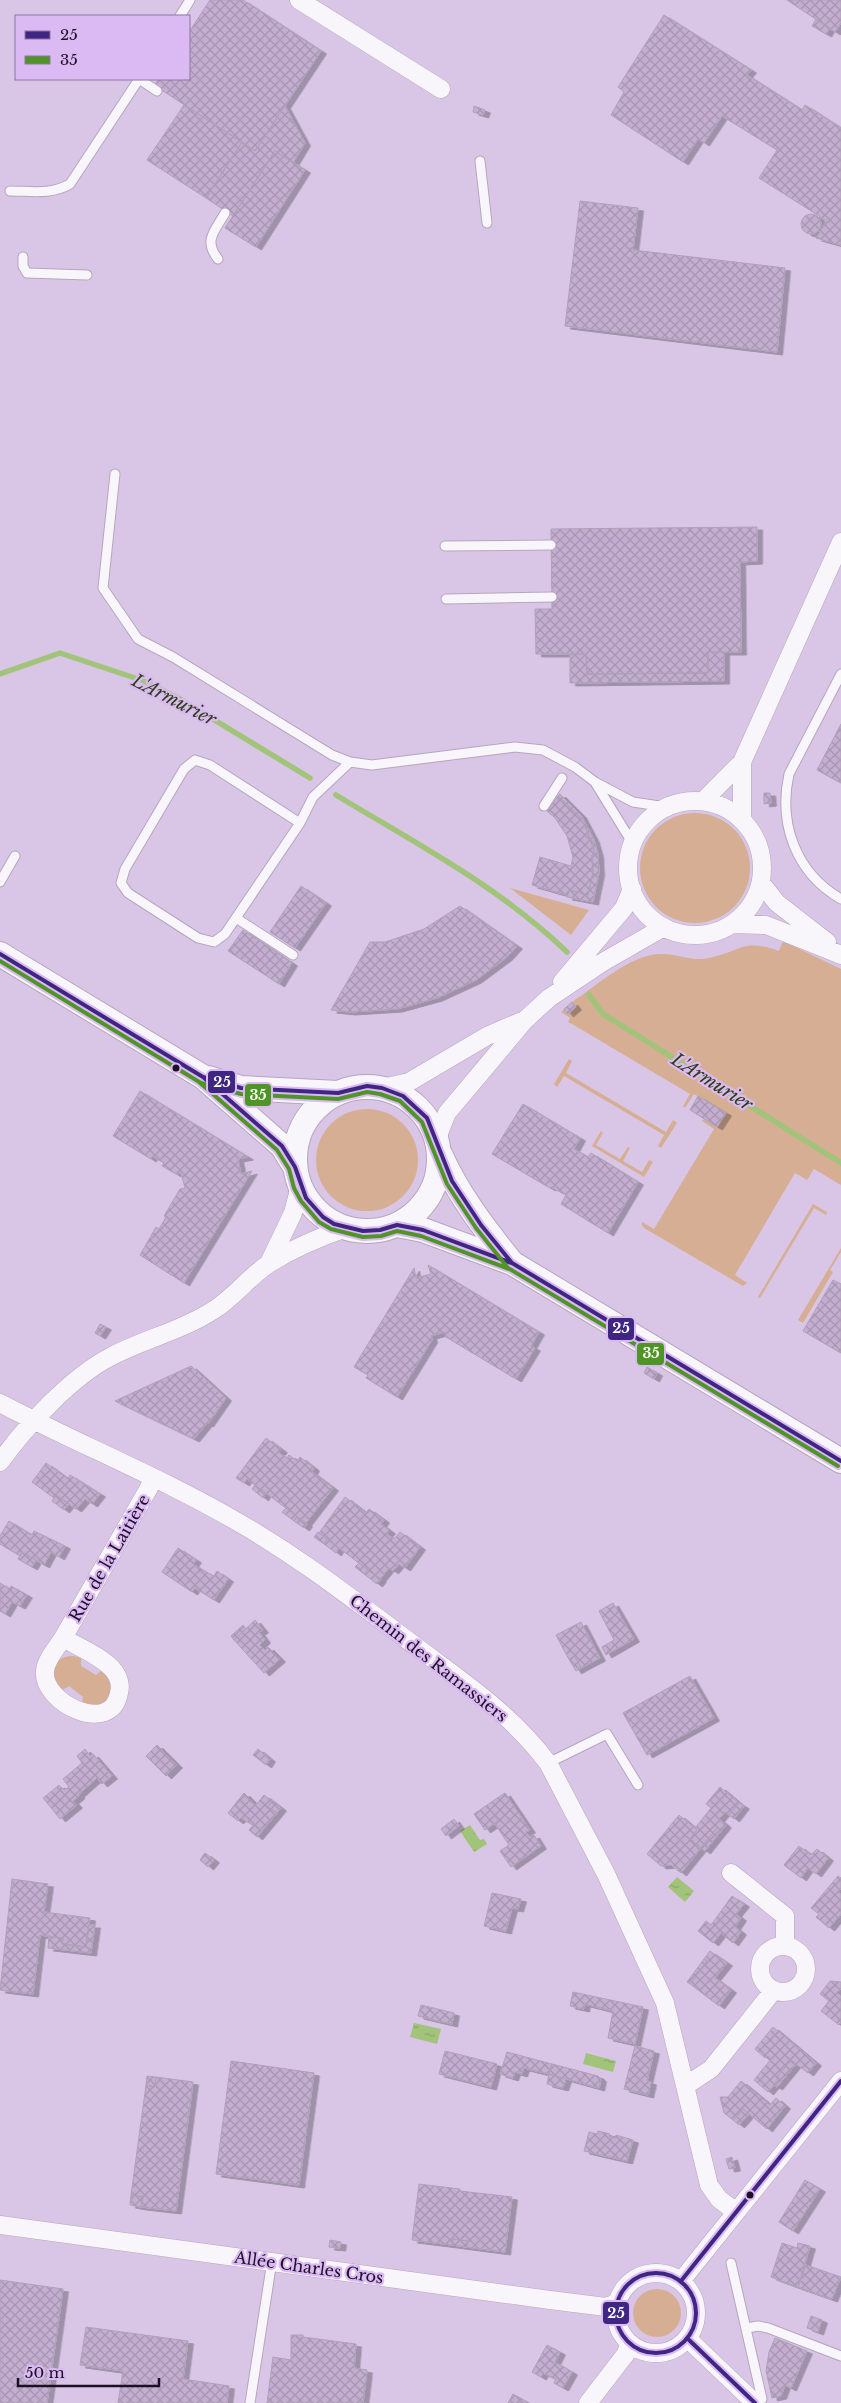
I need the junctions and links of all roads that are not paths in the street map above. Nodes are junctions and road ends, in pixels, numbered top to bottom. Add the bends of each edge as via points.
1 (190, 0) edge
2 (299, 0) edge
3 (181, 15) edge
4 (138, 80) edge
5 (140, 80) edge
6 (441, 89) dead end
7 (157, 91) dead end
8 (480, 161) dead end
9 (10, 191) dead end
10 (226, 213) dead end
11 (488, 223) dead end
12 (22, 257) dead end
13 (218, 259) dead end
14 (87, 275) dead end
15 (116, 474) dead end
16 (841, 542) edge
17 (552, 545) dead end
18 (445, 546) dead end
19 (552, 597) dead end
20 (446, 598) dead end
21 (841, 674) edge
22 (350, 762) junction
23 (742, 762) junction
24 (562, 778) dead end
25 (594, 782) junction
26 (703, 801) junction
27 (544, 806) dead end
28 (666, 807) junction
29 (742, 820) junction
30 (300, 823) junction
31 (633, 844) junction
32 (15, 856) dead end
33 (0, 882) edge
34 (761, 882) junction
35 (632, 890) junction
36 (841, 899) edge
37 (236, 918) junction
38 (733, 924) junction
39 (664, 927) junction
40 (1, 953) edge
41 (841, 954) edge
42 (293, 955) dead end
43 (549, 998) junction
44 (525, 1020) junction
45 (203, 1077) junction
46 (382, 1088) junction
47 (338, 1093) junction
48 (438, 1145) junction
49 (298, 1177) junction
50 (397, 1225) junction
51 (346, 1228) junction
52 (269, 1263) junction
53 (512, 1263) junction
54 (0, 1403) edge
55 (35, 1420) junction
56 (841, 1461) edge
57 (0, 1462) edge
58 (154, 1479) junction
59 (63, 1638) junction
60 (548, 1763) junction
61 (638, 1785) dead end
62 (730, 1873) dead end
63 (785, 1946) junction
64 (774, 1990) junction
65 (841, 2081) edge
66 (685, 2086) junction
67 (736, 2212) junction
68 (0, 2225) edge
69 (272, 2262) junction
70 (731, 2263) dead end
71 (681, 2281) junction
72 (617, 2304) junction
73 (747, 2328) junction
74 (688, 2339) junction
75 (630, 2344) junction
76 (841, 2356) edge
77 (250, 2403) edge
78 (588, 2403) edge
79 (756, 2403) edge

1 - 3 lane
2 - 6 street
4 - 9 lane via 70,184 50,192
5 - 7 lane
8 - 11 lane
10 - 13 lane via 210,241
12 - 14 lane via 27,273
15 - 22 lane via 103,588 138,639 173,657 332,755
16 - 23 street
17 - 18 lane
19 - 20 lane
21 - 36 lane via 789,774 786,788 787,820 798,859 817,881
22 - 25 lane via 372,765 535,748 562,759
22 - 30 lane via 313,797
23 - 26 street
23 - 29 street
24 - 27 lane
25 - 28 lane via 634,802
25 - 31 lane
26 - 28 street
26 - 29 street via 723,806
28 - 31 street via 646,822
29 - 34 street via 757,841 761,853
30 - 37 lane
30 - 37 lane via 202,761 195,760 184,769 125,869 121,882 128,893 206,942 220,939
31 - 35 street via 628,864
32 - 33 lane
34 - 38 street via 753,903
34 - 41 street via 777,903
35 - 39 street via 645,912
35 - 43 street via 624,908
37 - 42 lane
38 - 39 street via 692,935
38 - 41 street via 766,925
39 - 43 street
40 - 45 street
43 - 44 street
44 - 46 street via 487,1036 409,1082
44 - 48 street via 447,1113
45 - 47 street via 242,1088
45 - 49 street via 282,1146
46 - 47 street via 367,1086
46 - 48 street via 412,1102 427,1118
47 - 49 street via 319,1105 304,1123 298,1137
48 - 50 street via 438,1175 430,1196 410,1218
48 - 53 street via 462,1197
49 - 51 street via 306,1198 323,1217
49 - 52 street via 293,1213
50 - 51 street via 363,1231
50 - 53 street via 423,1230
51 - 52 street via 320,1237
52 - 55 street via 213,1311 111,1356 61,1394
53 - 56 street
54 - 55 street, Chemin des Ramassiers
55 - 57 street
55 - 58 street, Chemin des Ramassiers
58 - 59 street, Rue de la Laitière
58 - 60 street, Chemin des Ramassiers via 235,1520 313,1569 502,1712
59 - 59 street, Rue de la Laitière via 46,1665 49,1689 85,1714 110,1709 116,1703 120,1687 114,1671
60 - 61 lane via 607,1734
60 - 66 street, Chemin des Ramassiers via 606,1874 665,2003
62 - 63 street via 785,1916
63 - 64 street via 770,1950 761,1963 762,1979
63 - 64 street via 793,1948 804,1959 806,1974 797,1988
64 - 66 street via 711,2069
65 - 67 street
66 - 67 street, Chemin des Ramassiers via 709,2185 719,2199
67 - 71 street
68 - 69 street, Allée Charles Cros
69 - 72 street, Allée Charles Cros via 606,2307
69 - 77 lane
70 - 73 lane
71 - 72 street via 666,2274 651,2273 636,2278 624,2289
71 - 74 street via 690,2290 697,2315
72 - 75 street via 620,2332
73 - 76 lane via 768,2328
73 - 79 lane via 762,2399
74 - 75 street via 675,2349 660,2353 644,2352
74 - 79 street
75 - 78 street

